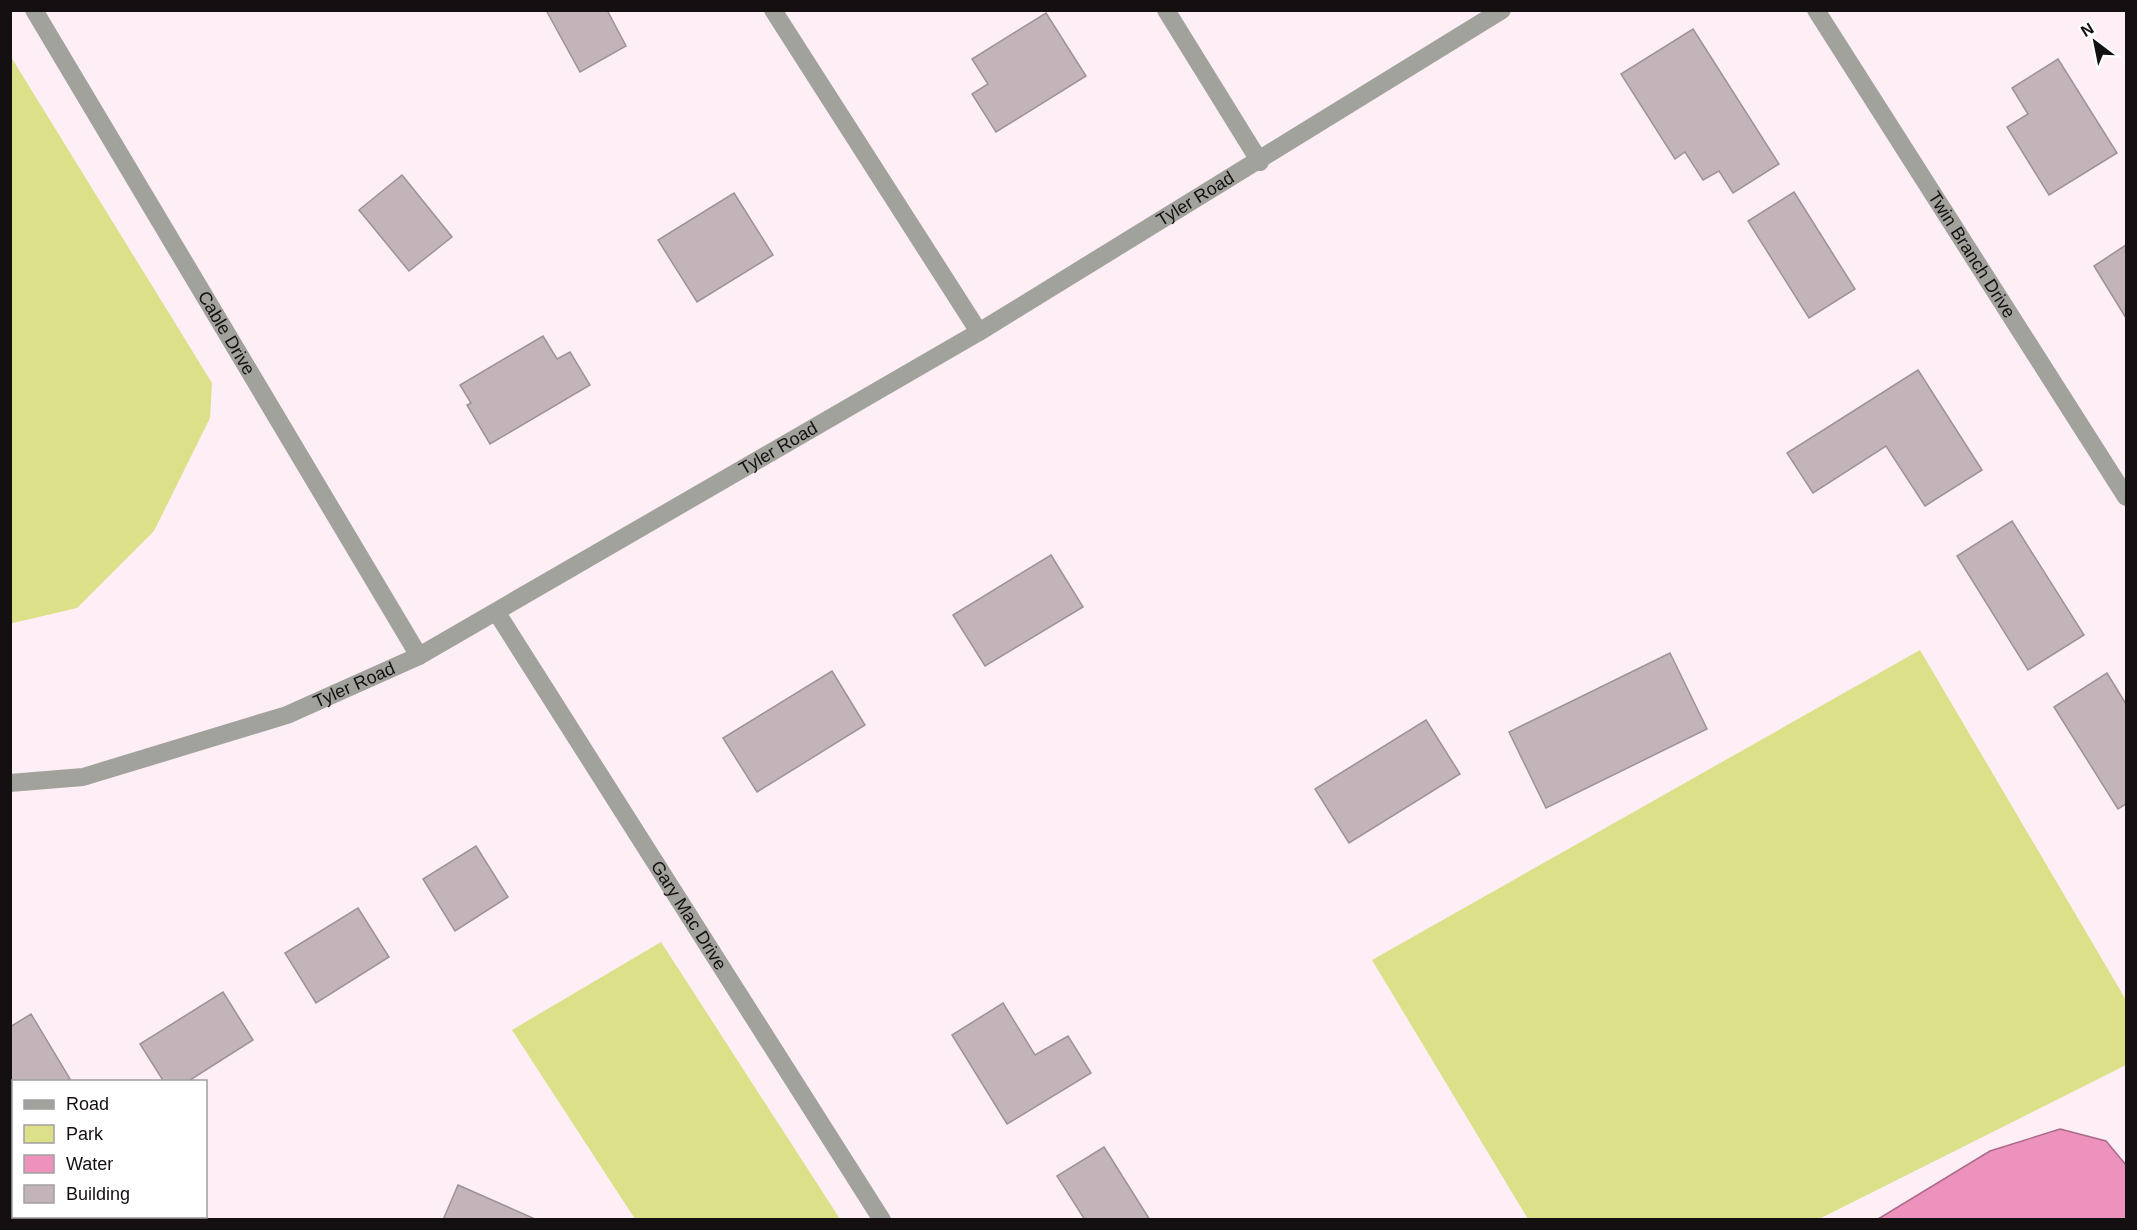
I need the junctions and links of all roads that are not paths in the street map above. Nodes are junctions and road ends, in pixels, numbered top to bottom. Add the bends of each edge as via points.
1 (34, 10) edge
2 (773, 10) edge
3 (1166, 10) edge
4 (1502, 10) edge
5 (1816, 10) edge
6 (1260, 162) junction
7 (979, 332) junction
8 (2127, 497) edge
9 (497, 613) junction
10 (419, 656) junction
11 (10, 783) edge
12 (882, 1220) edge

1 - 10 street, Cable Drive
2 - 7 street
3 - 6 street
4 - 6 street, Tyler Road
5 - 8 street, Twin Branch Drive
6 - 7 street, Tyler Road
7 - 9 street, Tyler Road
9 - 10 street, Tyler Road
9 - 12 street, Gary Mac Drive
10 - 11 street, Tyler Road via 287,715 83,777

